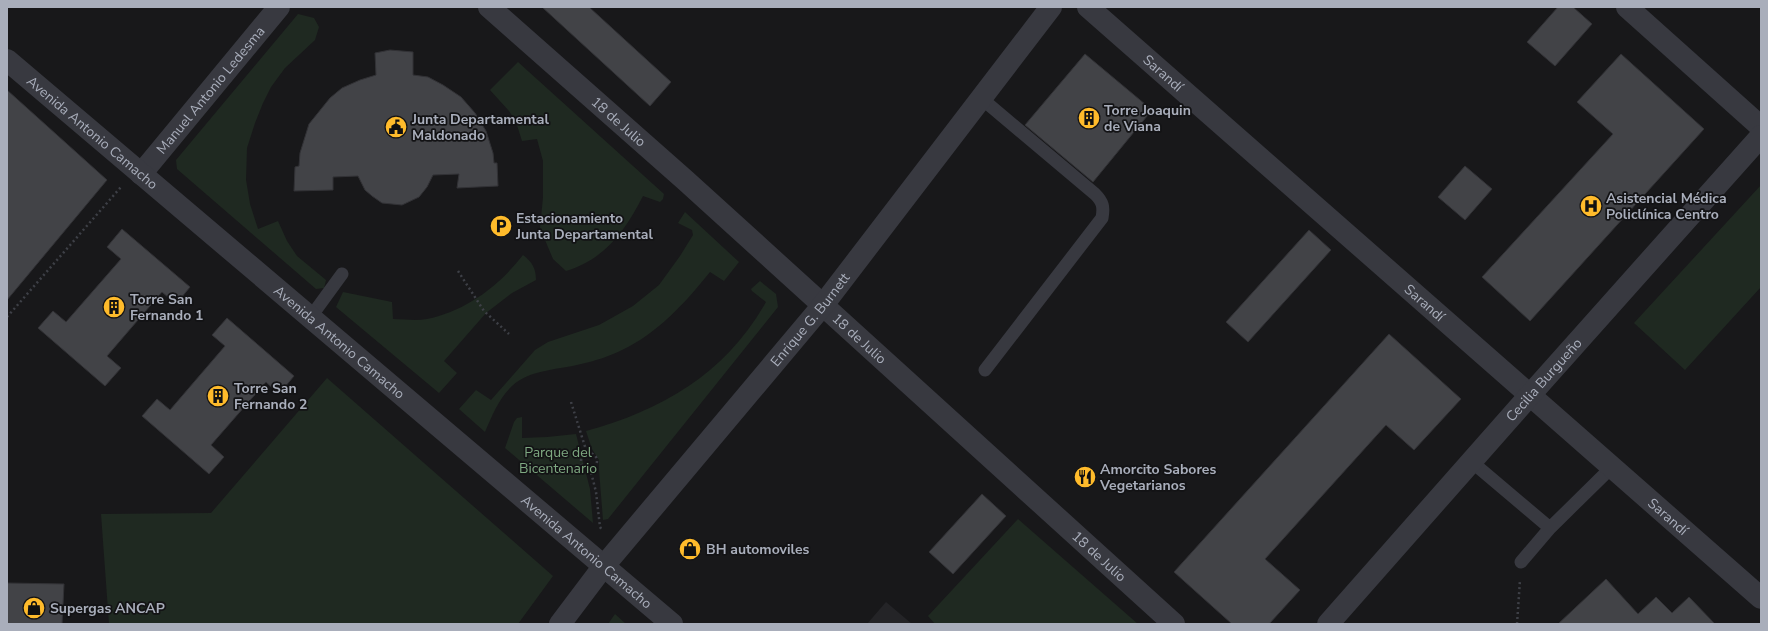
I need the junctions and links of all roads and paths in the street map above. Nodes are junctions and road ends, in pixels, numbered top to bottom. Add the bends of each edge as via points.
1 (279, 7) edge
2 (489, 7) edge
3 (1051, 7) edge
4 (1088, 7) edge
5 (1627, 7) edge
6 (7, 60) edge
7 (981, 98) junction
8 (1761, 127) edge
9 (1761, 136) edge
10 (141, 174) junction
11 (458, 272) dead end
12 (342, 274) dead end
13 (823, 305) junction
14 (7, 317) edge
15 (310, 318) junction
16 (509, 334) dead end
17 (985, 370) dead end
18 (1530, 395) junction
19 (571, 402) dead end
20 (587, 453) junction
21 (1472, 462) junction
22 (1612, 467) junction
23 (590, 468) junction
24 (599, 518) dead end
25 (1550, 528) junction
26 (1521, 562) joint
27 (603, 567) junction
28 (1761, 598) edge
29 (560, 624) edge
30 (672, 624) edge
31 (1174, 624) edge
32 (1328, 624) edge
33 (1517, 624) edge

1 - 10 street, Manuel Antonio Ledesma
2 - 13 street, 18 de Julio
3 - 7 street, Enrique G. Burnett
4 - 18 street, Sarandí
5 - 8 street
6 - 10 street, Avenida Antonio Camacho
7 - 13 street, Enrique G. Burnett
7 - 17 lane via 1095,194 1102,201 1104,210 1102,218
9 - 18 street, Cecilia Burgueño
10 - 14 path via 118,189
10 - 15 street, Avenida Antonio Camacho
11 - 16 path via 484,311
12 - 15 lane
13 - 27 street, Enrique G. Burnett
13 - 31 street, 18 de Julio
15 - 27 street, Avenida Antonio Camacho
18 - 21 street, Cecilia Burgueño
18 - 22 street, Sarandí
19 - 20 path
20 - 23 path via 582,458 582,464
20 - 23 path via 593,454 597,459 595,465
21 - 25 lane
21 - 32 street, Cecilia Burgueño
22 - 25 lane
22 - 28 street, Sarandí
23 - 24 path
25 - 26 lane
26 - 33 path
27 - 29 street, Enrique G. Burnett
27 - 30 street, Avenida Antonio Camacho

